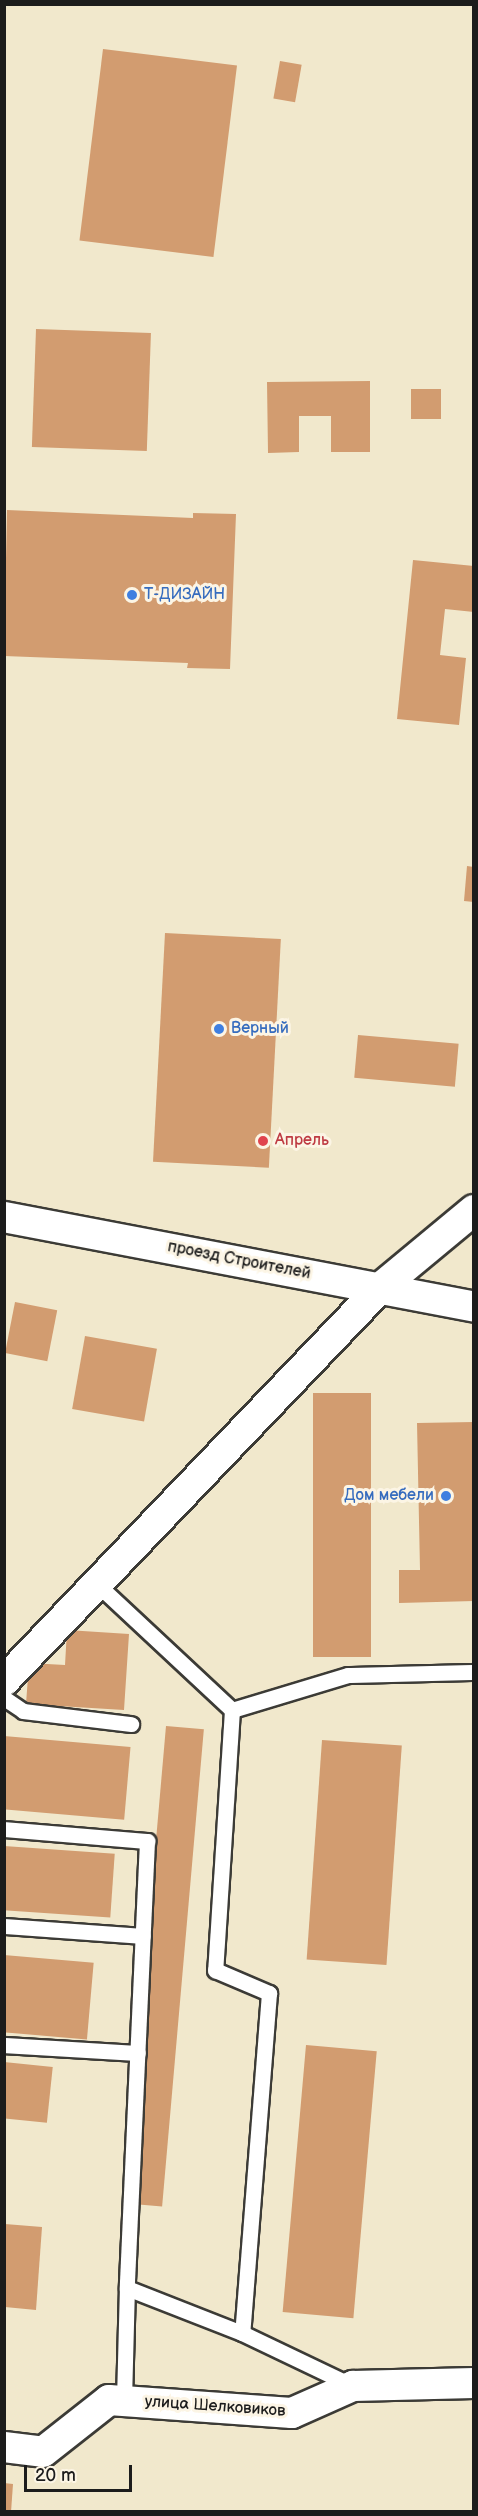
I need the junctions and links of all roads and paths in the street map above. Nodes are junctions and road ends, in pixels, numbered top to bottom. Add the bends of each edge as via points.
1 (474, 1210) edge
2 (4, 1216) edge
3 (380, 1288) junction
4 (474, 1307) edge
5 (97, 1584) junction
6 (474, 1672) edge
7 (4, 1681) edge
8 (4, 1698) edge
9 (232, 1710) junction
10 (131, 1724) dead end
11 (4, 1829) edge
12 (4, 1926) edge
13 (143, 1936) junction
14 (4, 2044) edge
15 (138, 2053) junction
16 (128, 2288) junction
17 (242, 2333) junction
18 (474, 2383) edge
19 (353, 2386) junction
20 (124, 2400) junction
21 (4, 2447) edge

1 - 3 street
2 - 3 street, проезд Строителей
3 - 4 street, проезд Строителей
3 - 5 street
5 - 7 street
5 - 9 lane
6 - 9 lane via 348,1675
8 - 10 lane via 23,1711
9 - 17 lane via 215,1970 269,1993
11 - 13 lane via 147,1841
12 - 13 lane
13 - 15 lane
14 - 15 lane
15 - 16 lane
16 - 17 lane
16 - 20 lane
17 - 19 lane
18 - 19 street, улица Шелковиков
19 - 20 street, улица Шелковиков via 292,2414
20 - 21 street, улица Шелковиков via 110,2400 43,2452

